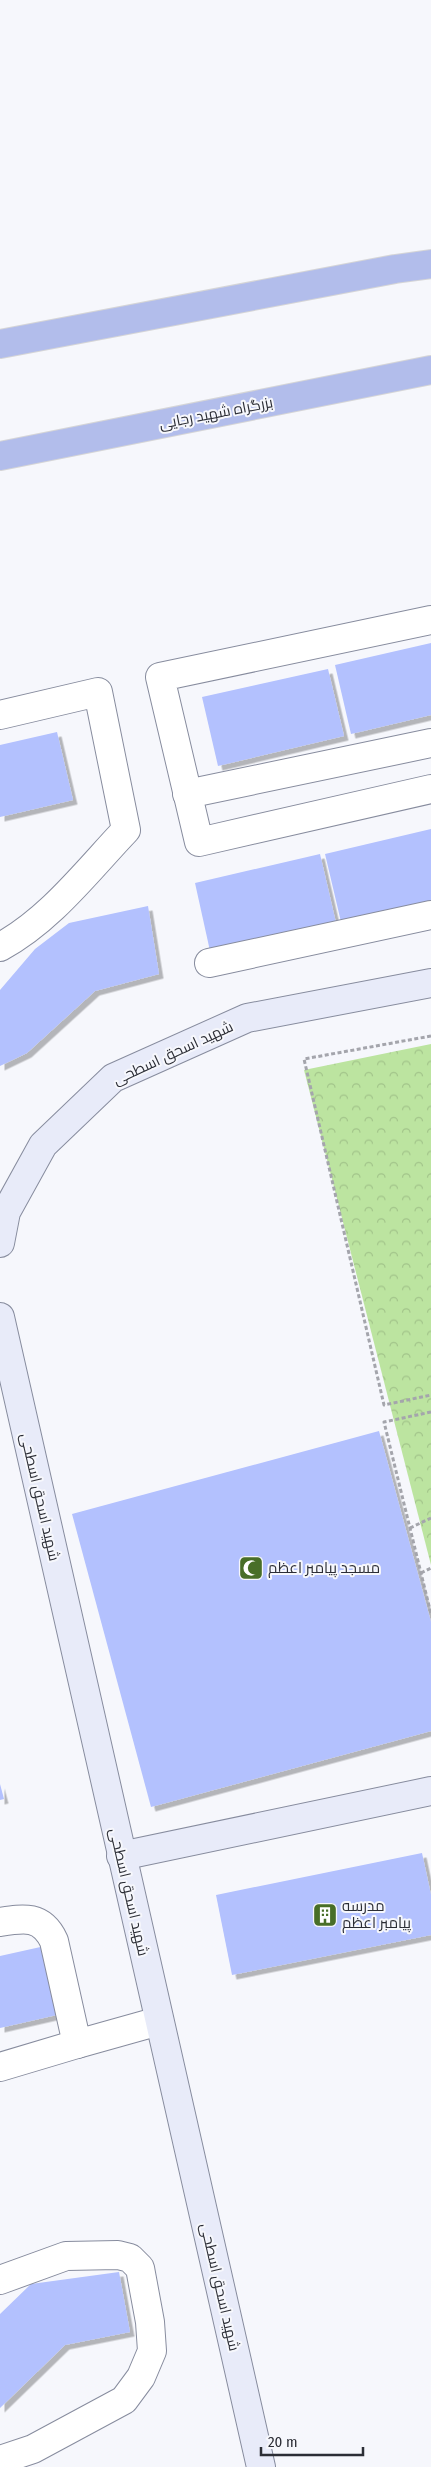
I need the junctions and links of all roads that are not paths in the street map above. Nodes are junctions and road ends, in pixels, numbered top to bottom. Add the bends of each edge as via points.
1 (431, 264) edge
2 (0, 344) edge
3 (431, 370) edge
4 (0, 456) edge
5 (431, 620) edge
6 (0, 715) edge
7 (431, 743) edge
8 (431, 789) edge
9 (187, 794) junction
10 (431, 915) edge
11 (0, 947) edge
12 (209, 963) dead end
13 (431, 983) edge
14 (3, 1211) edge
15 (0, 1243) edge
16 (0, 1317) edge
17 (431, 1791) edge
18 (121, 1856) junction
19 (0, 1922) edge
20 (159, 2021) junction
21 (77, 2044) junction
22 (0, 2067) edge
23 (0, 2280) edge
24 (0, 2460) edge
25 (262, 2467) edge

1 - 2 highway
3 - 4 highway, بزرگراه شهید رجایی
5 - 9 street via 160,677
6 - 11 street via 98,692 126,830 55,906 20,936
7 - 9 street
8 - 9 street via 198,842
10 - 12 street
13 - 14 street, شهید اسحق اسطحی via 247,1018 113,1078 43,1145
14 - 15 street, شهید اسحق اسطحی
16 - 18 street, شهید اسحق اسطحی
17 - 18 street
18 - 20 street, شهید اسحق اسطحی
19 - 21 street via 25,1918 49,1931
20 - 21 street
20 - 25 street, شهید اسحق اسطحی
21 - 22 street
23 - 24 street via 66,2256 130,2258 140,2268 152,2351 141,2377 124,2400 33,2449

